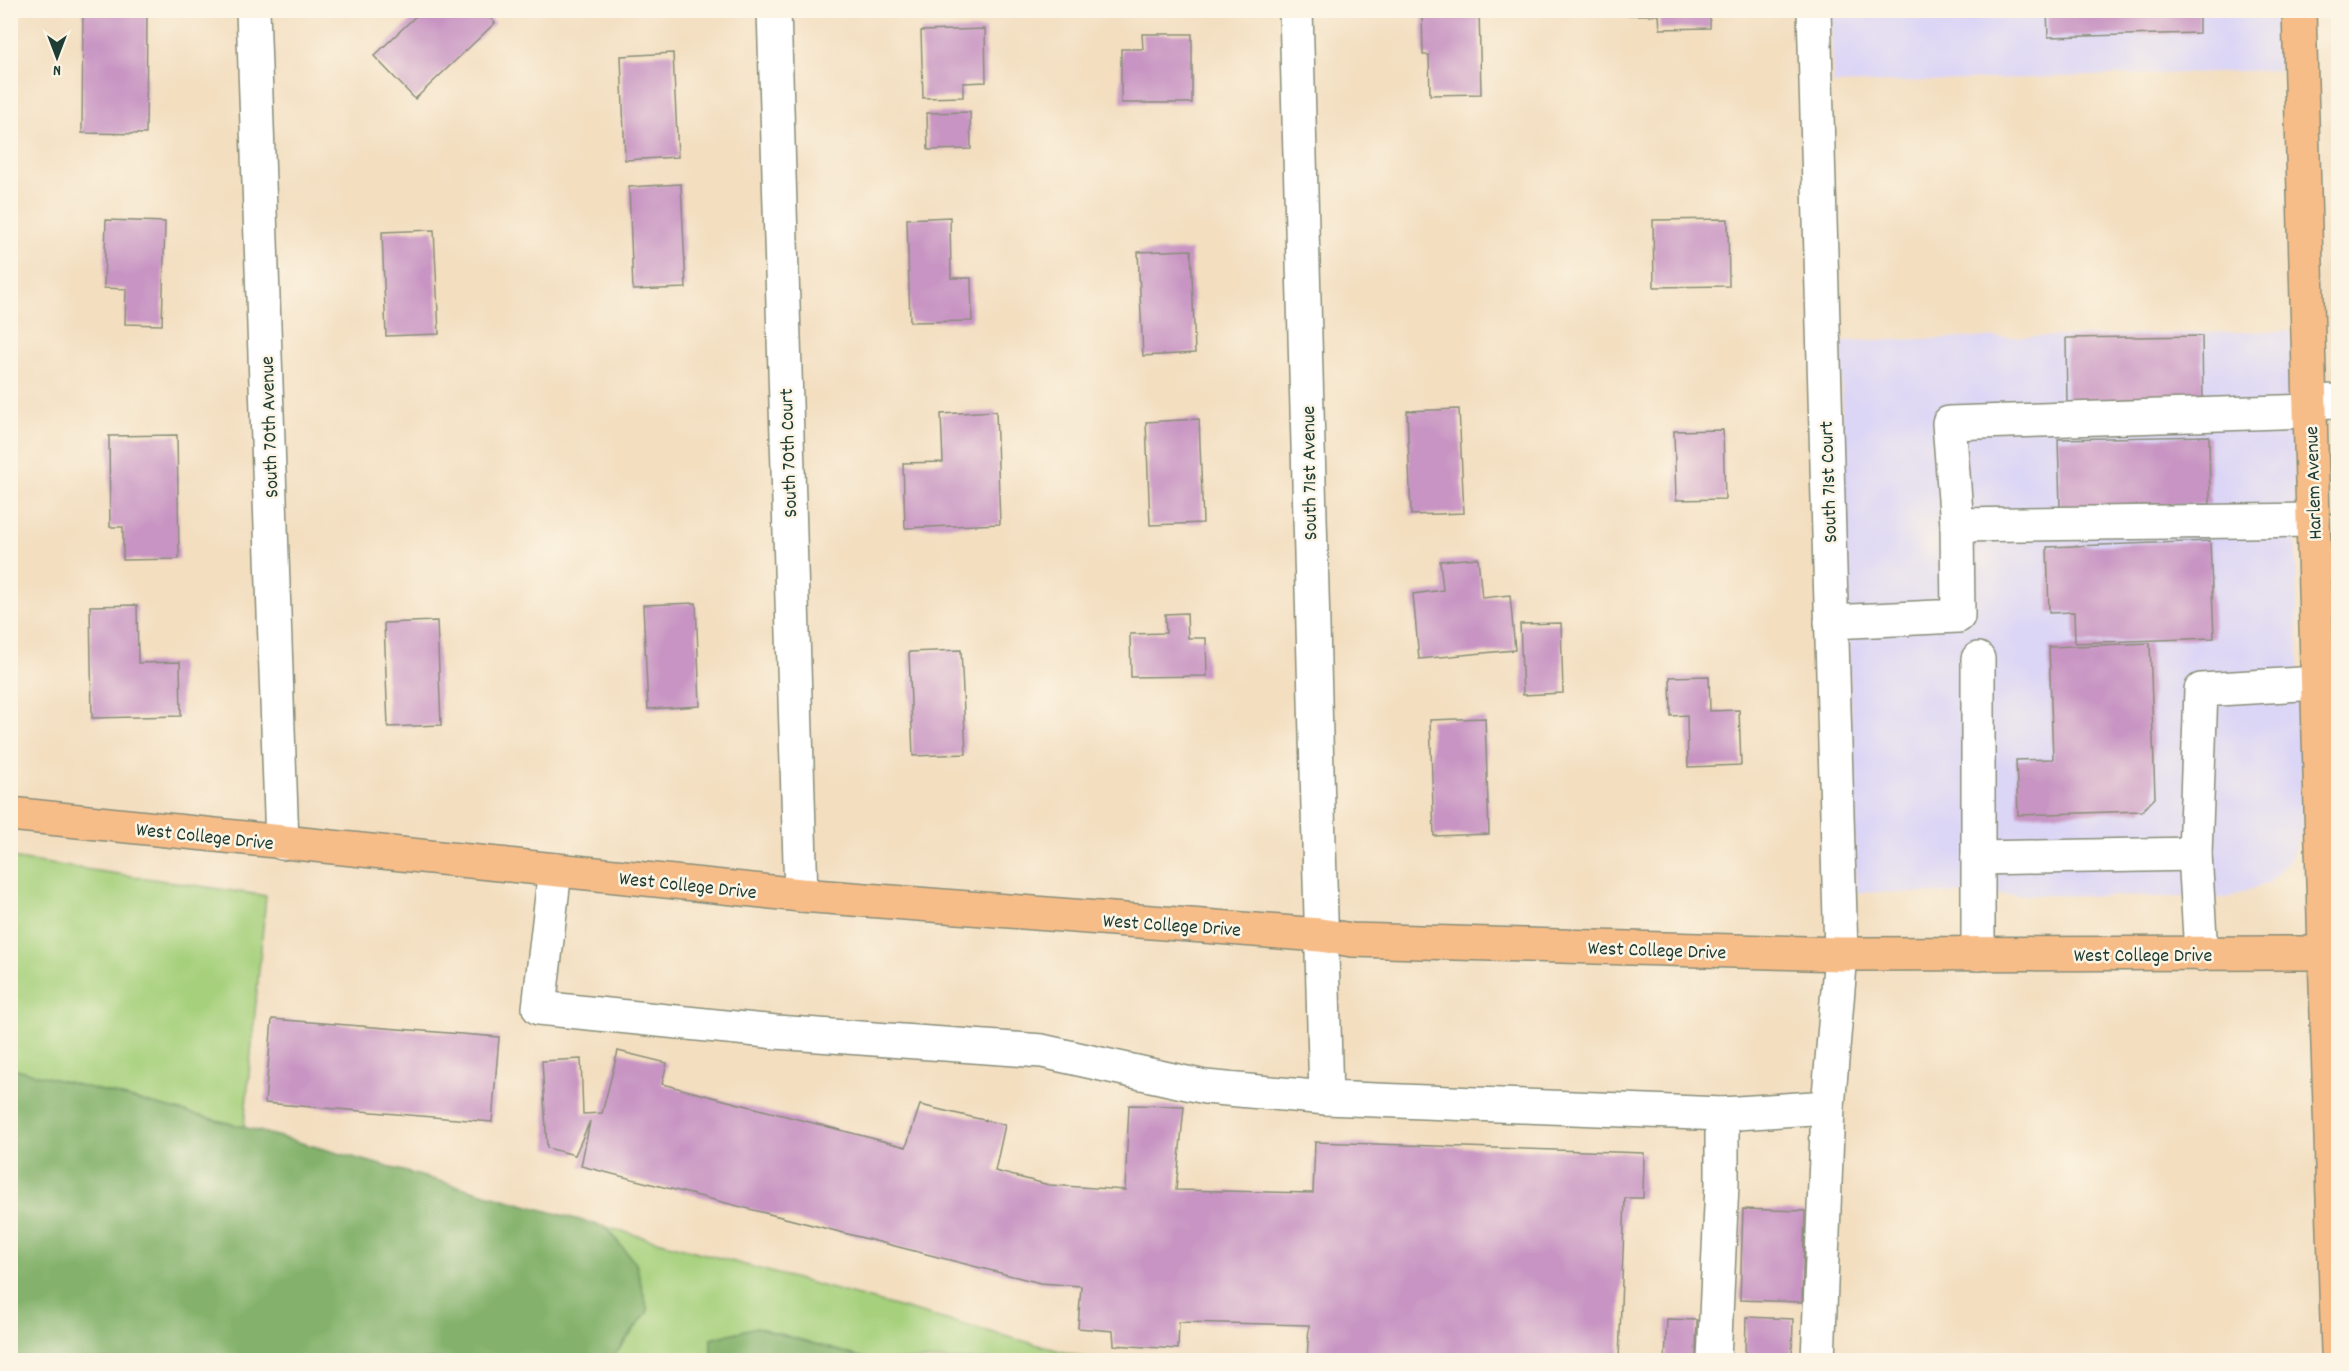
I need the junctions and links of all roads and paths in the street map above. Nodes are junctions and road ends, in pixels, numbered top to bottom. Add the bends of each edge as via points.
1 (253, 10) edge
2 (774, 10) edge
3 (1296, 10) edge
4 (1814, 10) edge
5 (2299, 10) edge
6 (2319, 404) edge
7 (2313, 520) junction
8 (1957, 525) junction
9 (1831, 622) junction
10 (1978, 659) dead end
11 (2318, 683) junction
12 (10, 814) edge
13 (282, 843) junction
14 (2195, 854) junction
15 (1978, 858) junction
16 (555, 870) junction
17 (801, 895) junction
18 (1320, 935) junction
19 (2332, 953) edge
20 (1840, 954) junction
21 (1978, 954) junction
22 (2201, 954) junction
23 (1326, 1098) junction
24 (1828, 1107) junction
25 (1722, 1114) junction
26 (2338, 1350) edge
27 (1714, 1360) edge
28 (1818, 1360) edge

1 - 13 street, South 70th Avenue
2 - 17 street, South 70th Court
3 - 18 street, South 71st Avenue
4 - 9 street, South 71st Court
5 - 6 main road, Harlem Avenue
6 - 7 main road, Harlem Avenue
6 - 8 street via 1949,423
7 - 8 street
7 - 11 main road, Harlem Avenue
8 - 9 street via 1958,616
9 - 20 street, South 71st Court
10 - 15 street
11 - 14 street via 2201,690
11 - 19 main road, Harlem Avenue
12 - 13 main road, West College Drive
13 - 16 main road, West College Drive
14 - 15 street
14 - 22 street
15 - 21 street
16 - 17 main road, West College Drive
16 - 23 street via 539,1008 776,1032 1042,1051 1205,1087
17 - 18 main road, West College Drive
18 - 20 main road, West College Drive via 1352,940
18 - 23 street, South 71st Avenue
19 - 22 main road, West College Drive
19 - 26 main road, Harlem Avenue
20 - 21 main road, West College Drive
20 - 24 street, South 71st Court
21 - 22 main road, West College Drive
23 - 25 street
24 - 25 street
24 - 28 street, South 71st Court
25 - 27 street

